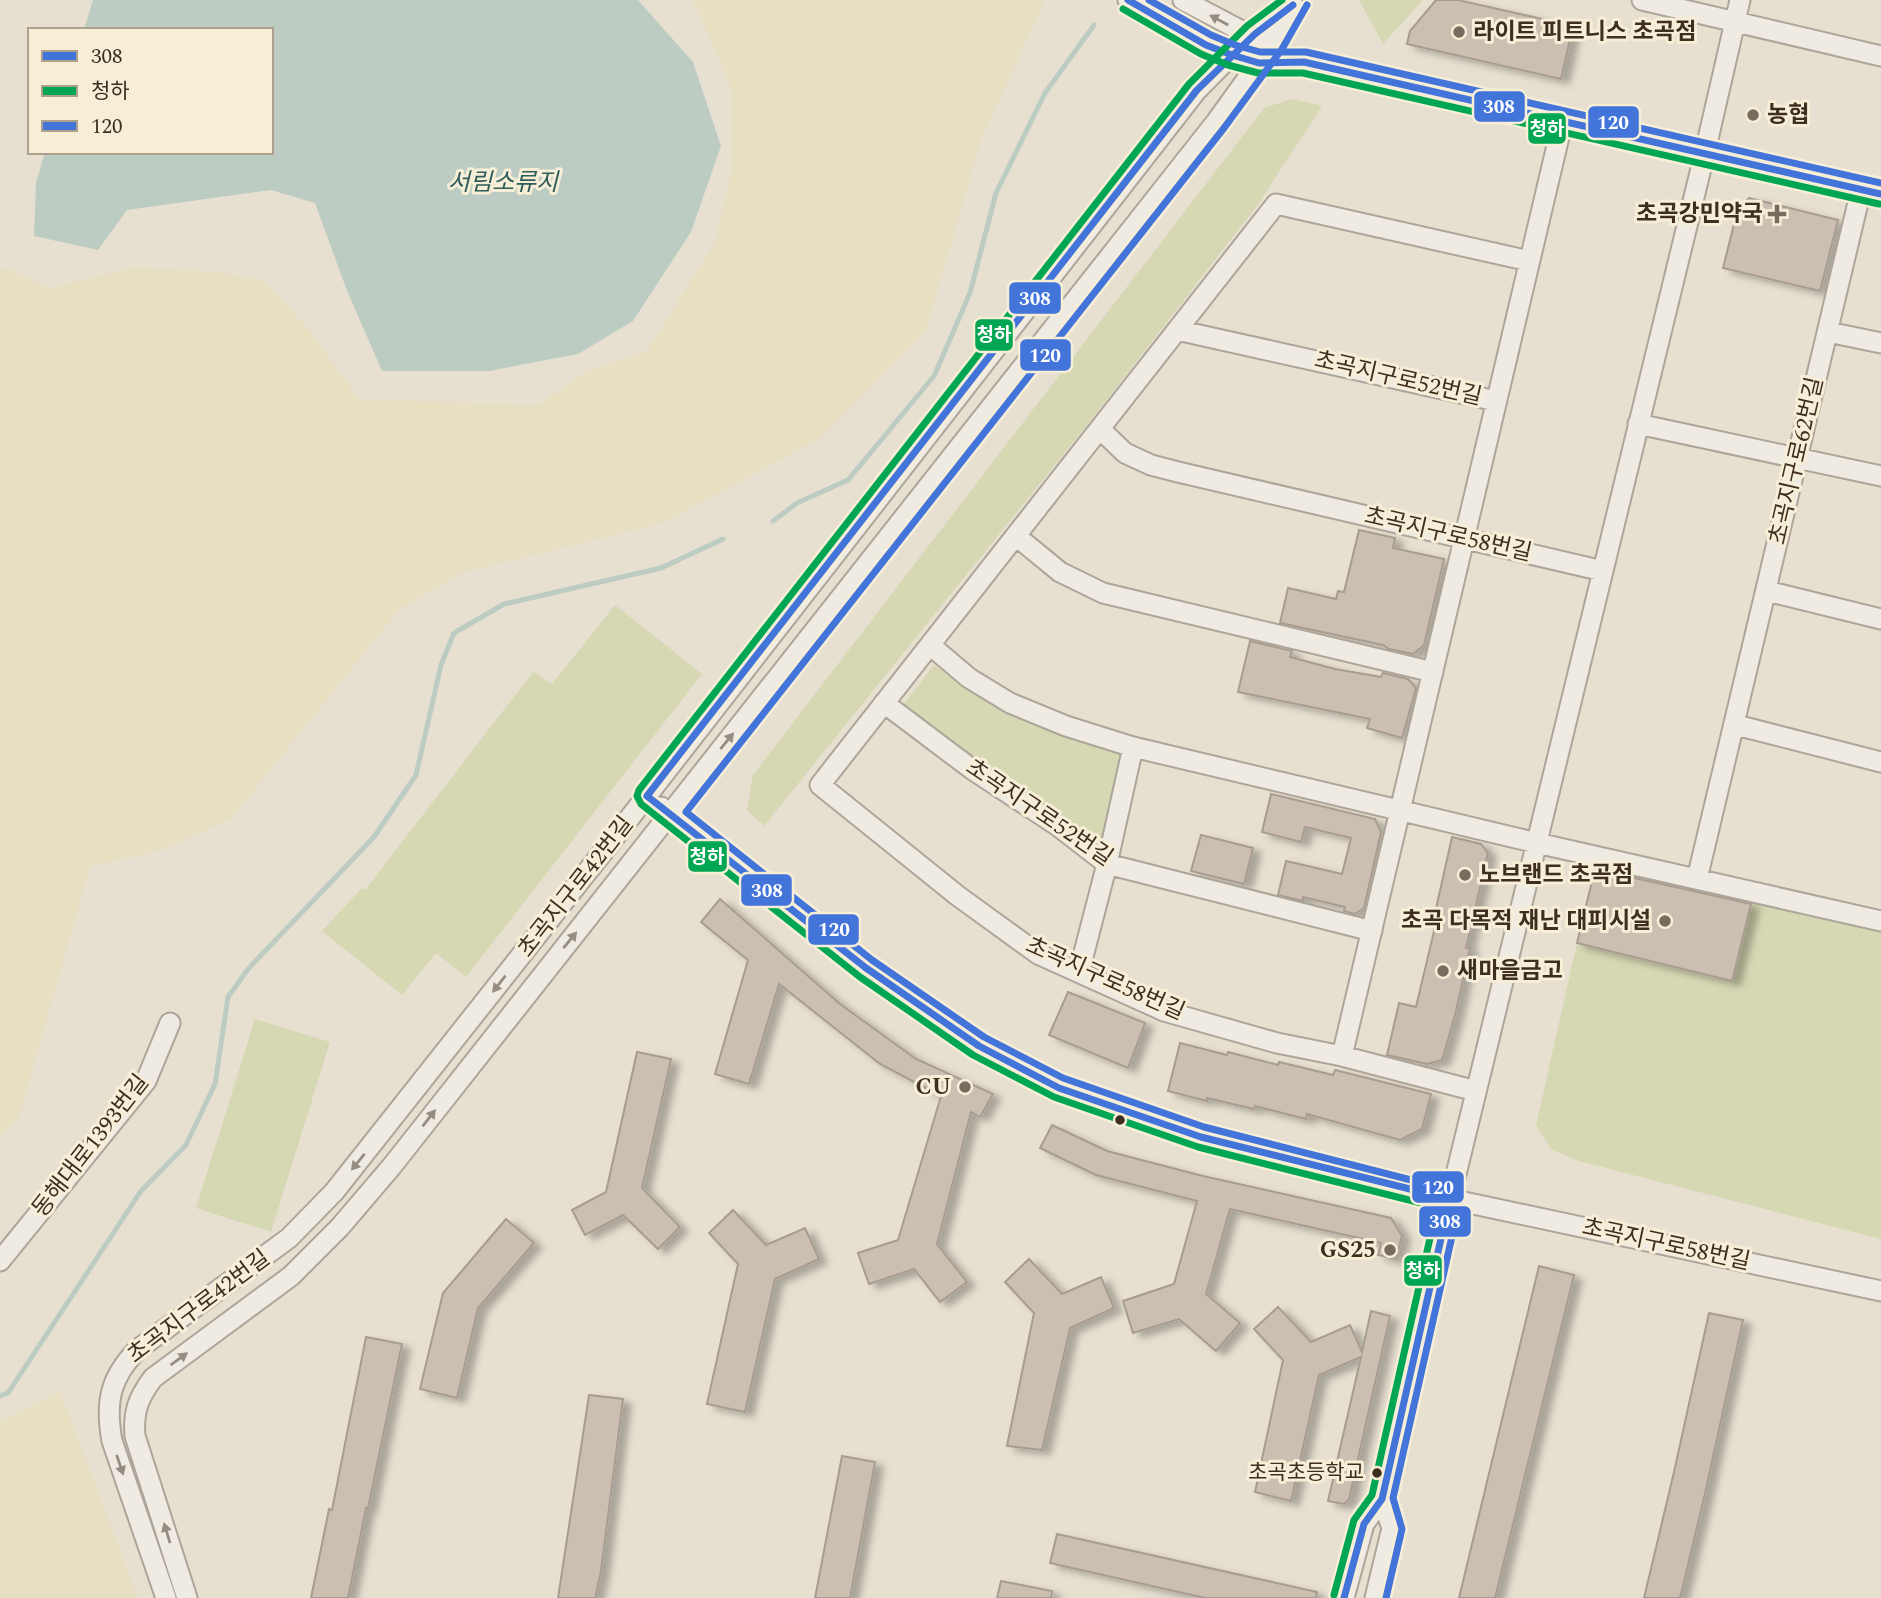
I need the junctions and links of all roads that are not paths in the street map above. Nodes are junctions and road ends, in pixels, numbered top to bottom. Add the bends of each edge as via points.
1 (1128, 0) edge
2 (1183, 0) edge
3 (1642, 0) edge
4 (1740, 0) edge
5 (1295, 2) edge
6 (1735, 21) junction
7 (1250, 35) junction
8 (1273, 43) junction
9 (1232, 54) junction
10 (1881, 56) edge
11 (1298, 61) junction
12 (1259, 63) junction
13 (1563, 120) junction
14 (1705, 152) junction
15 (1124, 184) junction
16 (1861, 190) junction
17 (1881, 194) edge
18 (1152, 204) junction
19 (1529, 261) junction
20 (1177, 330) junction
21 (1828, 332) junction
22 (1881, 343) edge
23 (1496, 401) junction
24 (1638, 424) junction
25 (1100, 429) junction
26 (1798, 457) junction
27 (1881, 476) edge
28 (1016, 536) junction
29 (1464, 540) junction
30 (1603, 572) junction
31 (1767, 591) junction
32 (1881, 619) edge
33 (930, 645) junction
34 (1433, 672) junction
35 (884, 704) junction
36 (1736, 724) junction
37 (1133, 747) junction
38 (1881, 762) edge
39 (648, 796) junction
40 (1400, 809) junction
41 (671, 814) junction
42 (1537, 842) junction
43 (1107, 864) junction
44 (1697, 879) junction
45 (1881, 921) edge
46 (1372, 931) junction
47 (1079, 972) junction
48 (170, 1023) dead end
49 (1342, 1056) junction
50 (1476, 1091) junction
51 (1450, 1199) junction
52 (0, 1261) edge
53 (1881, 1291) edge
54 (1382, 1499) junction
55 (166, 1598) edge
56 (187, 1598) edge
57 (1343, 1598) edge
58 (1375, 1598) edge

1 - 9 street via 1206,45
7 -> 2 street
3 - 6 street
4 - 6 street
5 - 7 street, 초곡지구로42번길
5 - 8 street, 초곡지구로42번길
6 - 10 street
6 - 14 street
7 - 8 street
7 - 9 street, 초곡지구로42번길
8 - 11 street
8 - 12 street, 초곡지구로42번길
9 - 12 street
9 - 15 street, 초곡지구로42번길 via 1197,90
11 - 12 street
11 - 13 street
12 - 18 street, 초곡지구로42번길
13 - 14 street
13 - 19 street, 초곡지구로52번길
14 - 16 street
14 - 24 street
15 - 18 street
15 - 39 street, 초곡지구로42번길
16 - 17 street
16 - 21 street, 초곡지구로62번길
41 -> 18 street, 초곡지구로42번길
19 - 20 street via 1276,204
19 - 23 street, 초곡지구로52번길
20 - 23 street, 초곡지구로52번길
20 - 25 street
21 - 22 street
21 - 26 street, 초곡지구로62번길
23 - 29 street, 초곡지구로52번길
24 - 26 street
24 - 30 street
25 - 28 street
25 - 29 street, 초곡지구로58번길 via 1125,453 1151,465
26 - 27 street
26 - 31 street, 초곡지구로62번길
28 - 33 street
28 - 34 street via 1060,572 1103,593
29 - 30 street, 초곡지구로58번길
29 - 34 street, 초곡지구로52번길
30 - 42 street
31 - 32 street
31 - 36 street, 초곡지구로62번길
33 - 35 street
33 - 37 street via 1010,703
34 - 40 street, 초곡지구로52번길
35 - 43 street, 초곡지구로52번길
35 - 47 street, 초곡지구로58번길 via 820,785 958,897 1038,954
36 - 38 street
36 - 44 street, 초곡지구로62번길
37 - 40 street
37 - 43 street
39 - 41 street, 초곡지구로58번길
39 -> 55 street, 초곡지구로42번길 via 334,1192 289,1238 137,1350 122,1366 113,1384 108,1420
40 - 42 street
40 - 46 street, 초곡지구로52번길
41 - 51 street, 초곡지구로58번길 via 866,968 979,1046 1059,1088 1202,1137
56 -> 41 street, 초곡지구로42번길 via 135,1436 140,1395 153,1378 291,1276 340,1227
42 - 44 street
42 - 50 street
43 - 46 street, 초곡지구로52번길
43 - 47 street
44 - 45 street
46 - 49 street, 초곡지구로52번길
47 - 49 street, 초곡지구로58번길 via 1164,1011
48 - 52 street, 동해대로1393번길 via 146,1081
49 - 50 street, 초곡지구로58번길
50 - 51 street
51 - 53 street, 초곡지구로58번길
51 - 54 street
54 - 57 street via 1364,1524
54 - 58 street via 1392,1528

